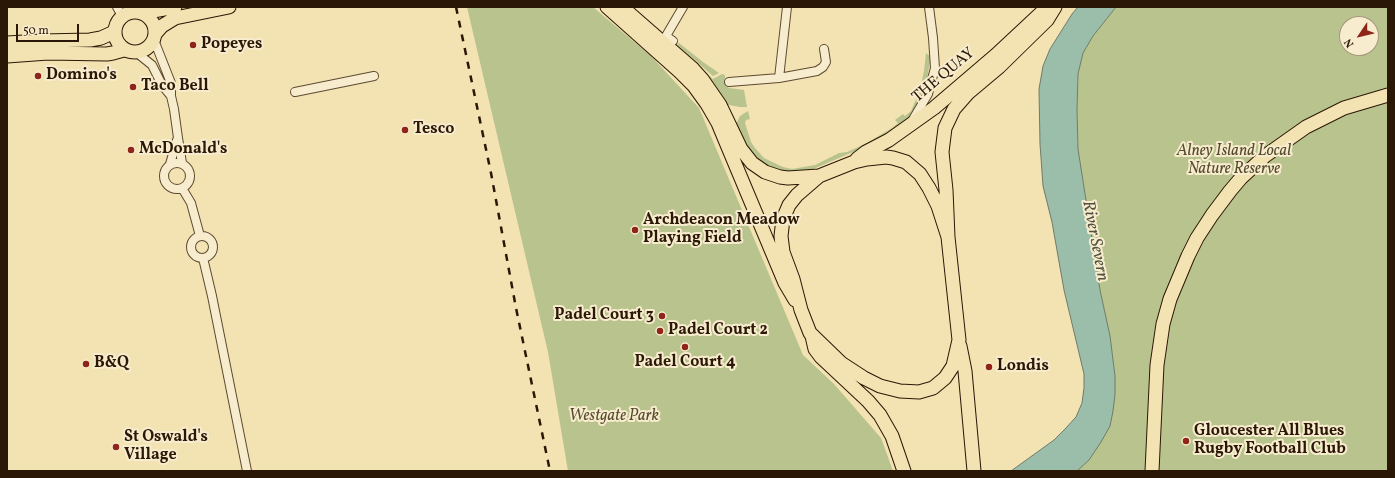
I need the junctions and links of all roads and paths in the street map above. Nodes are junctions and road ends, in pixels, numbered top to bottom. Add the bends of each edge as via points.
1 (175, 7) edge
2 (229, 7) edge
3 (607, 7) edge
4 (622, 7) edge
5 (683, 7) edge
6 (787, 7) edge
7 (929, 7) edge
8 (1049, 7) edge
9 (1055, 7) edge
10 (120, 12) edge
11 (142, 13) junction
12 (114, 32) junction
13 (154, 37) junction
14 (673, 41) dead end
15 (7, 43) edge
16 (824, 49) dead end
17 (124, 50) junction
18 (138, 53) junction
19 (7, 56) edge
20 (374, 76) dead end
21 (779, 78) junction
22 (728, 82) dead end
23 (295, 92) dead end
24 (1388, 95) edge
25 (171, 96) junction
26 (908, 127) junction
27 (178, 138) junction
28 (854, 162) junction
29 (182, 163) junction
30 (170, 164) junction
31 (819, 176) junction
32 (182, 188) junction
33 (200, 236) junction
34 (948, 237) junction
35 (203, 258) junction
36 (801, 310) junction
37 (810, 332) junction
38 (959, 340) junction
39 (903, 468) edge
40 (247, 471) edge
41 (974, 471) edge
42 (1152, 471) edge

1 - 11 main road
2 - 13 main road via 175,18 162,26
3 - 36 main road via 680,72 707,104 723,135 785,284
4 - 31 main road via 702,79 720,105 741,149 752,163 765,172 780,177
5 - 14 street via 666,36
6 - 21 street
7 - 26 street via 935,68 928,94
8 - 26 main road, THE QUAY via 934,108
9 - 34 main road, THE QUAY via 1047,20 954,108 945,128 942,152
10 - 11 main road
10 - 12 main road
11 - 13 main road via 153,23
12 - 15 main road via 90,40
12 - 17 main road via 118,44
13 - 18 main road via 146,49
13 - 25 street via 170,83
16 - 21 street via 826,62 817,71
17 - 18 main road
17 - 19 main road via 107,54 48,53
18 - 25 street via 152,65
20 - 23 street
21 - 22 street
24 - 42 main road via 1344,108 1306,127 1265,156 1230,191 1197,238 1170,298 1163,324 1157,365
25 - 27 street
26 - 28 main road, THE QUAY
27 - 29 street
27 - 30 street
28 - 31 main road
28 - 34 main road via 880,157 906,162 925,181 934,196
29 - 30 street
29 - 32 street via 189,170 190,178
30 - 32 street via 165,169 166,183 173,188
31 - 36 main road via 792,200 781,227 782,244
32 - 33 street via 191,203
33 - 35 street via 192,242 191,250 196,256
33 - 35 street via 208,238 213,246 211,254
34 - 38 main road
35 - 40 street
36 - 37 main road
37 - 38 main road via 842,363 864,378 885,388 909,393 926,391 946,378 953,366
37 - 39 main road via 815,349 821,357 880,415 892,436
38 - 41 main road via 965,371

